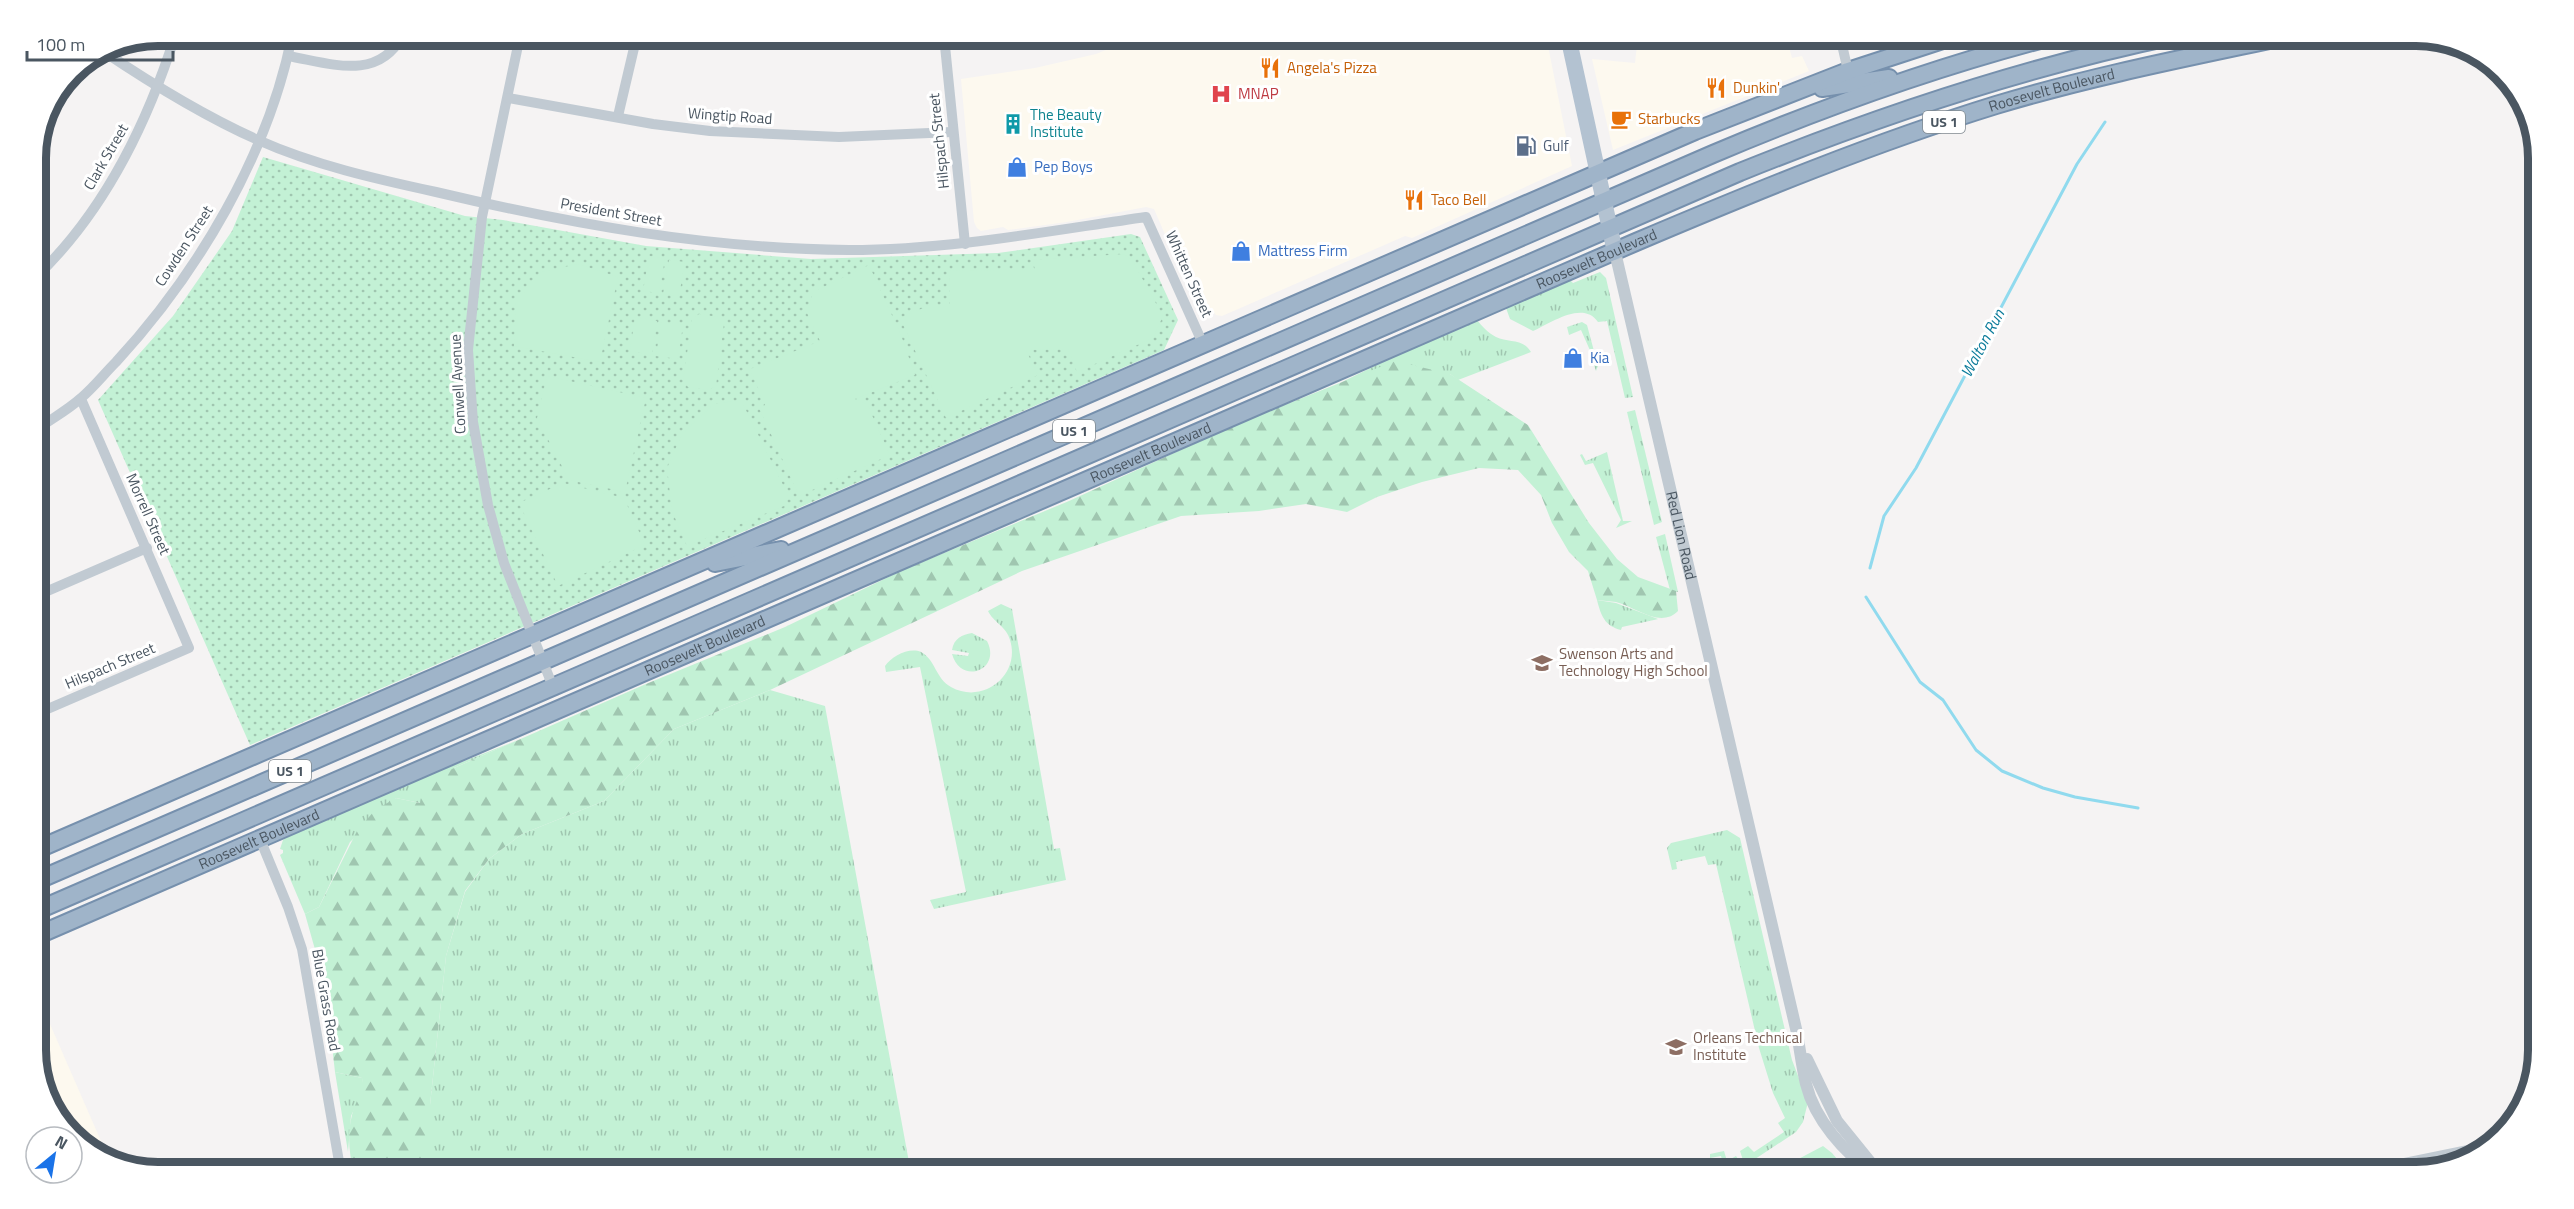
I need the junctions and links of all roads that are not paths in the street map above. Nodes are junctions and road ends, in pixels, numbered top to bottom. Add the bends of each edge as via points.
1 (172, 46) edge
2 (290, 46) edge
3 (395, 46) edge
4 (518, 46) edge
5 (635, 46) edge
6 (945, 46) edge
7 (1570, 46) edge
8 (1842, 46) edge
9 (1924, 46) edge
10 (2021, 46) edge
11 (2132, 46) edge
12 (2240, 46) edge
13 (288, 56) junction
14 (112, 57) edge
15 (1848, 71) junction
16 (1931, 72) junction
17 (158, 88) junction
18 (1789, 93) junction
19 (508, 98) junction
20 (1940, 99) junction
21 (618, 116) junction
22 (952, 132) junction
23 (259, 141) junction
24 (1848, 155) junction
25 (1599, 173) junction
26 (1604, 201) junction
27 (485, 204) junction
28 (1146, 217) joint
29 (1610, 228) junction
30 (965, 244) junction
31 (1615, 252) junction
32 (47, 266) edge
33 (1203, 344) junction
34 (1370, 357) junction
35 (1267, 377) junction
36 (81, 399) junction
37 (47, 422) edge
38 (996, 495) junction
39 (812, 544) junction
40 (147, 548) junction
41 (919, 553) junction
42 (685, 569) junction
43 (47, 591) edge
44 (533, 635) junction
45 (187, 642) joint
46 (543, 661) junction
47 (553, 687) junction
48 (47, 709) edge
49 (260, 839) junction
50 (47, 845) edge
51 (47, 875) edge
52 (47, 906) edge
53 (47, 931) edge
54 (1797, 1033) junction
55 (2460, 1153) edge
56 (339, 1162) edge
57 (1858, 1162) edge
58 (1870, 1162) edge
59 (2417, 1162) edge

1 - 17 street, Clark Street
2 - 13 street, Cowden Street
3 - 13 street via 387,57 371,65 349,67
4 - 19 street, Conwell Avenue
5 - 21 street
6 - 22 street, Hilspach Street
7 - 25 main road, Red Lion Road
8 - 15 street
9 - 15 highway, US 1
10 - 16 highway, US 1
11 - 20 highway, Roosevelt Boulevard / US 1 via 2041,68
12 - 24 highway, Roosevelt Boulevard / US 1 via 2048,91
13 - 23 street, Cowden Street
14 - 17 street, President Street
15 - 18 highway, US 1
16 - 18 highway
16 - 26 highway, US 1 via 1771,129
17 - 23 street, President Street
17 - 32 street, Clark Street via 133,145 92,210
18 - 25 highway, US 1
19 - 21 street, Wingtip Road
19 - 27 street, Conwell Avenue
20 - 24 highway
20 - 29 highway, Roosevelt Boulevard / US 1 via 1779,156
21 - 22 street, Wingtip Road via 710,131 792,135
22 - 30 street, Hilspach Street
23 - 27 street, President Street via 353,173
23 - 36 street, Cowden Street via 224,214 181,282 149,326
24 - 31 highway, Roosevelt Boulevard / US 1
25 - 26 main road, Red Lion Road
25 - 33 highway, US 1
26 - 29 main road, Red Lion Road
26 - 39 highway, US 1
27 - 30 street, President Street via 654,237 850,250
27 - 44 street, Conwell Avenue via 468,350 473,422 495,532
28 - 30 street, President Street
28 - 33 street, Whitten Street
29 - 31 main road, Red Lion Road
29 - 35 highway, Roosevelt Boulevard / US 1
31 - 34 highway, Roosevelt Boulevard / US 1
31 - 54 street, Red Lion Road
33 - 42 highway, US 1
34 - 35 highway
34 - 41 highway, Roosevelt Boulevard / US 1
35 - 38 highway, Roosevelt Boulevard / US 1
36 - 37 street, Cowden Street
36 - 40 street, Morrell Street
38 - 41 highway
38 - 47 highway, Roosevelt Boulevard / US 1
39 - 42 highway
39 - 46 highway, US 1
40 - 43 street
40 - 45 street, Morrell Street
41 - 49 highway, Roosevelt Boulevard / US 1
42 - 44 highway, US 1
44 - 46 street, Conwell Avenue
44 - 50 highway, US 1
45 - 48 street, Hilspach Street via 189,648
46 - 47 street, Conwell Avenue
46 - 51 highway, US 1
47 - 52 highway, Roosevelt Boulevard / US 1
49 - 53 highway, Roosevelt Boulevard / US 1
49 - 56 street, Blue Grass Road via 302,949
54 - 57 street, Red Lion Road via 1806,1086 1836,1140
54 - 58 street, Red Lion Road via 1827,1105 1848,1138
55 - 59 street

